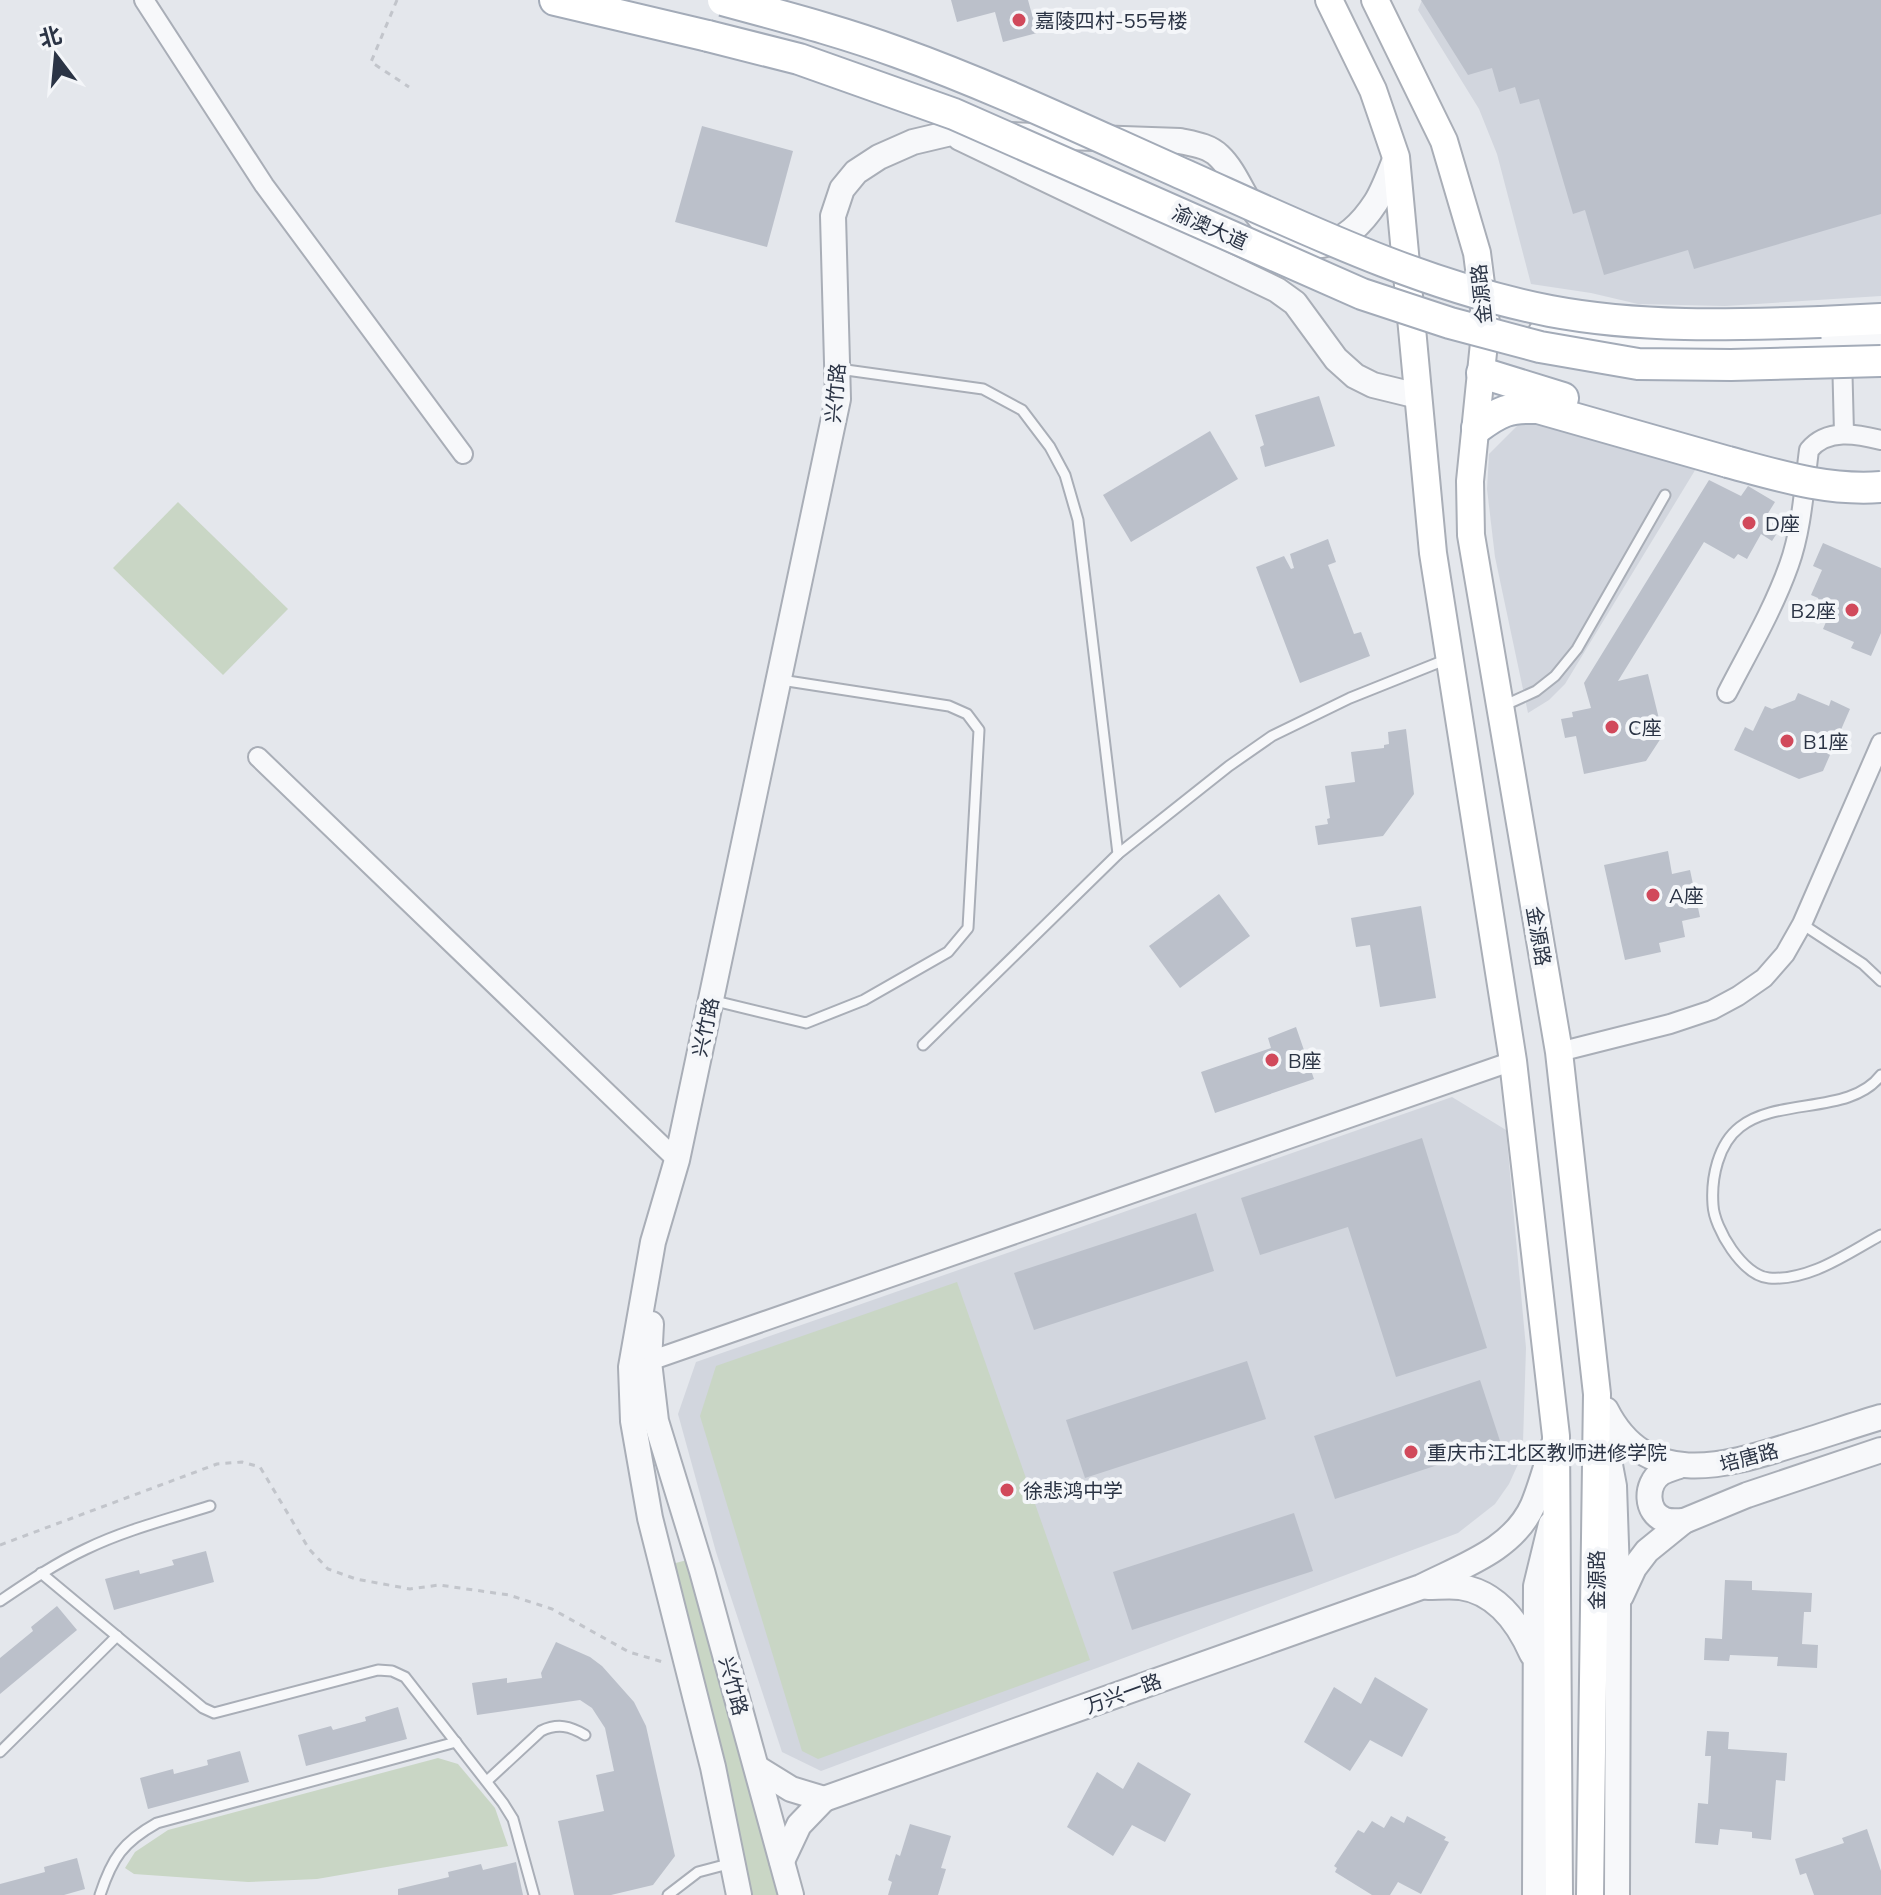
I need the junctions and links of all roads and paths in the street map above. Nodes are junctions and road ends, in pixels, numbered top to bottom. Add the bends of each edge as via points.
1 (144, 0) edge
2 (397, 0) edge
3 (555, 0) edge
4 (723, 0) edge
5 (1329, 0) edge
6 (1375, 0) edge
7 (409, 87) dead end
8 (951, 133) junction
9 (1396, 157) junction
10 (1881, 319) edge
11 (1486, 323) junction
12 (1881, 339) edge
13 (1842, 344) junction
14 (1881, 361) edge
15 (839, 369) junction
16 (1482, 373) junction
17 (1418, 396) junction
18 (1477, 428) junction
19 (1844, 433) junction
20 (1881, 440) edge
21 (463, 454) dead end
22 (1729, 456) junction
23 (1881, 472) edge
24 (1881, 487) edge
25 (1665, 495) dead end
26 (1433, 553) junction
27 (1476, 567) junction
28 (1448, 659) junction
29 (779, 679) junction
30 (1727, 693) dead end
31 (1499, 708) junction
32 (1881, 743) edge
33 (258, 757) dead end
34 (1118, 854) junction
35 (1802, 924) junction
36 (1881, 981) edge
37 (711, 1000) junction
38 (923, 1045) dead end
39 (1559, 1052) junction
40 (1513, 1061) junction
41 (1881, 1075) edge
42 (677, 1160) junction
43 (1881, 1235) edge
44 (640, 1364) junction
45 (1597, 1394) junction
46 (1881, 1417) edge
47 (1556, 1436) junction
48 (1881, 1450) edge
49 (1679, 1466) junction
50 (1557, 1502) junction
51 (210, 1506) dead end
52 (1684, 1521) junction
53 (0, 1545) edge
54 (41, 1573) junction
55 (1421, 1587) junction
56 (0, 1601) edge
57 (1618, 1602) junction
58 (117, 1636) junction
59 (1535, 1662) junction
60 (688, 1669) junction
61 (585, 1735) dead end
62 (456, 1742) junction
63 (0, 1752) edge
64 (757, 1768) junction
65 (488, 1780) junction
66 (824, 1799) junction
67 (782, 1861) junction
68 (732, 1863) junction
69 (100, 1895) edge
70 (534, 1895) edge
71 (668, 1895) edge
72 (739, 1895) edge
73 (791, 1895) edge
74 (1535, 1895) edge
75 (1559, 1895) edge
76 (1590, 1895) edge
77 (1617, 1895) edge

1 - 21 street via 264,185
2 - 7 path via 371,62
3 - 14 main road, 渝澳大道, bridge via 799,59 954,114 1362,294 1450,323 1540,347 1638,364
4 - 10 main road, 渝澳大道, bridge via 954,73 1373,258 1462,288 1549,310 1638,323
5 - 9 main road, 金源路 via 1373,90
6 - 11 main road, 金源路 via 1444,141 1477,253
8 - 9 street, 兴竹路 via 1180,141 1205,147 1219,156 1274,232 1318,247 1346,237 1364,218
8 - 15 street, 兴竹路 via 879,157 842,189 833,216
8 - 17 street via 1277,290 1295,303 1355,376
9 - 17 main road, 金源路
11 - 13 street via 1609,342
11 - 16 main road, 金源路
12 - 13 street
13 - 19 street
15 - 29 street, 兴竹路 via 838,399
15 - 34 lane via 983,389 1022,410 1050,447 1078,520
16 - 18 main road, 金源路
16 - 22 main road
17 - 26 main road, 金源路
18 - 22 main road via 1499,412 1538,408
18 - 27 main road, 金源路 via 1470,481
19 - 20 street
19 - 30 street via 1816,442 1809,450 1790,563
22 - 23 main road via 1807,471
22 - 24 main road, bridge via 1811,485
25 - 31 lane via 1577,649 1536,691
26 - 27 main road via 1439,538 1455,534 1467,544
26 - 28 main road, 金源路
27 - 31 main road, 金源路
28 - 34 lane via 1272,736
28 - 40 main road, 金源路
29 - 37 street, 兴竹路
29 - 37 lane via 949,706 967,714 979,730 968,928 948,952 864,1000 806,1023
31 - 39 main road, 金源路
32 - 35 street
33 - 42 street
34 - 38 lane
35 - 36 lane
35 - 39 street via 1764,978 1712,1010
37 - 42 street, 兴竹路
39 - 45 main road, 金源路
40 - 44 street
40 - 47 main road, 金源路
41 - 43 lane via 1869,1089 1853,1095 1762,1116 1739,1127 1720,1153 1713,1209 1734,1256 1765,1278 1815,1271
42 - 44 street, 兴竹路 via 653,1242
44 - 60 street, 兴竹路 via 633,1421 650,1518
44 - 64 street, 兴竹路
45 - 49 street, 培唐路 via 1616,1431 1631,1445
45 - 57 street via 1614,1486
45 - 76 main road, 金源路
46 - 49 street, 培唐路 via 1743,1461
47 - 50 main road, 金源路
47 - 55 street via 1533,1506 1516,1532 1492,1552
48 - 52 street, 培唐路
49 - 52 street via 1659,1474 1649,1499 1655,1514 1666,1521
50 - 59 street via 1536,1586
50 - 75 main road, 金源路
51 - 54 lane via 128,1531
52 - 57 street, 培唐路 via 1647,1551
53 - 60 path via 217,1464 242,1462 260,1467 309,1549 328,1569 410,1589 439,1585 509,1595 552,1609 629,1652
54 - 56 lane
54 - 58 lane
55 - 59 street via 1461,1587 1491,1599 1522,1631
55 - 66 street, 万兴一路
57 - 77 street
58 - 62 lane via 214,1713 378,1670 392,1671 405,1677
58 - 63 lane
59 - 74 street
60 - 68 street, 兴竹路
61 - 65 lane via 572,1727 541,1731
62 - 65 lane
62 - 69 lane via 157,1823 125,1844
64 - 66 street via 791,1789
64 - 67 street, 兴竹路
65 - 70 lane via 513,1819
66 - 67 street via 799,1825
67 - 73 street, 兴竹路
68 - 71 lane via 698,1872
68 - 72 street, 兴竹路

